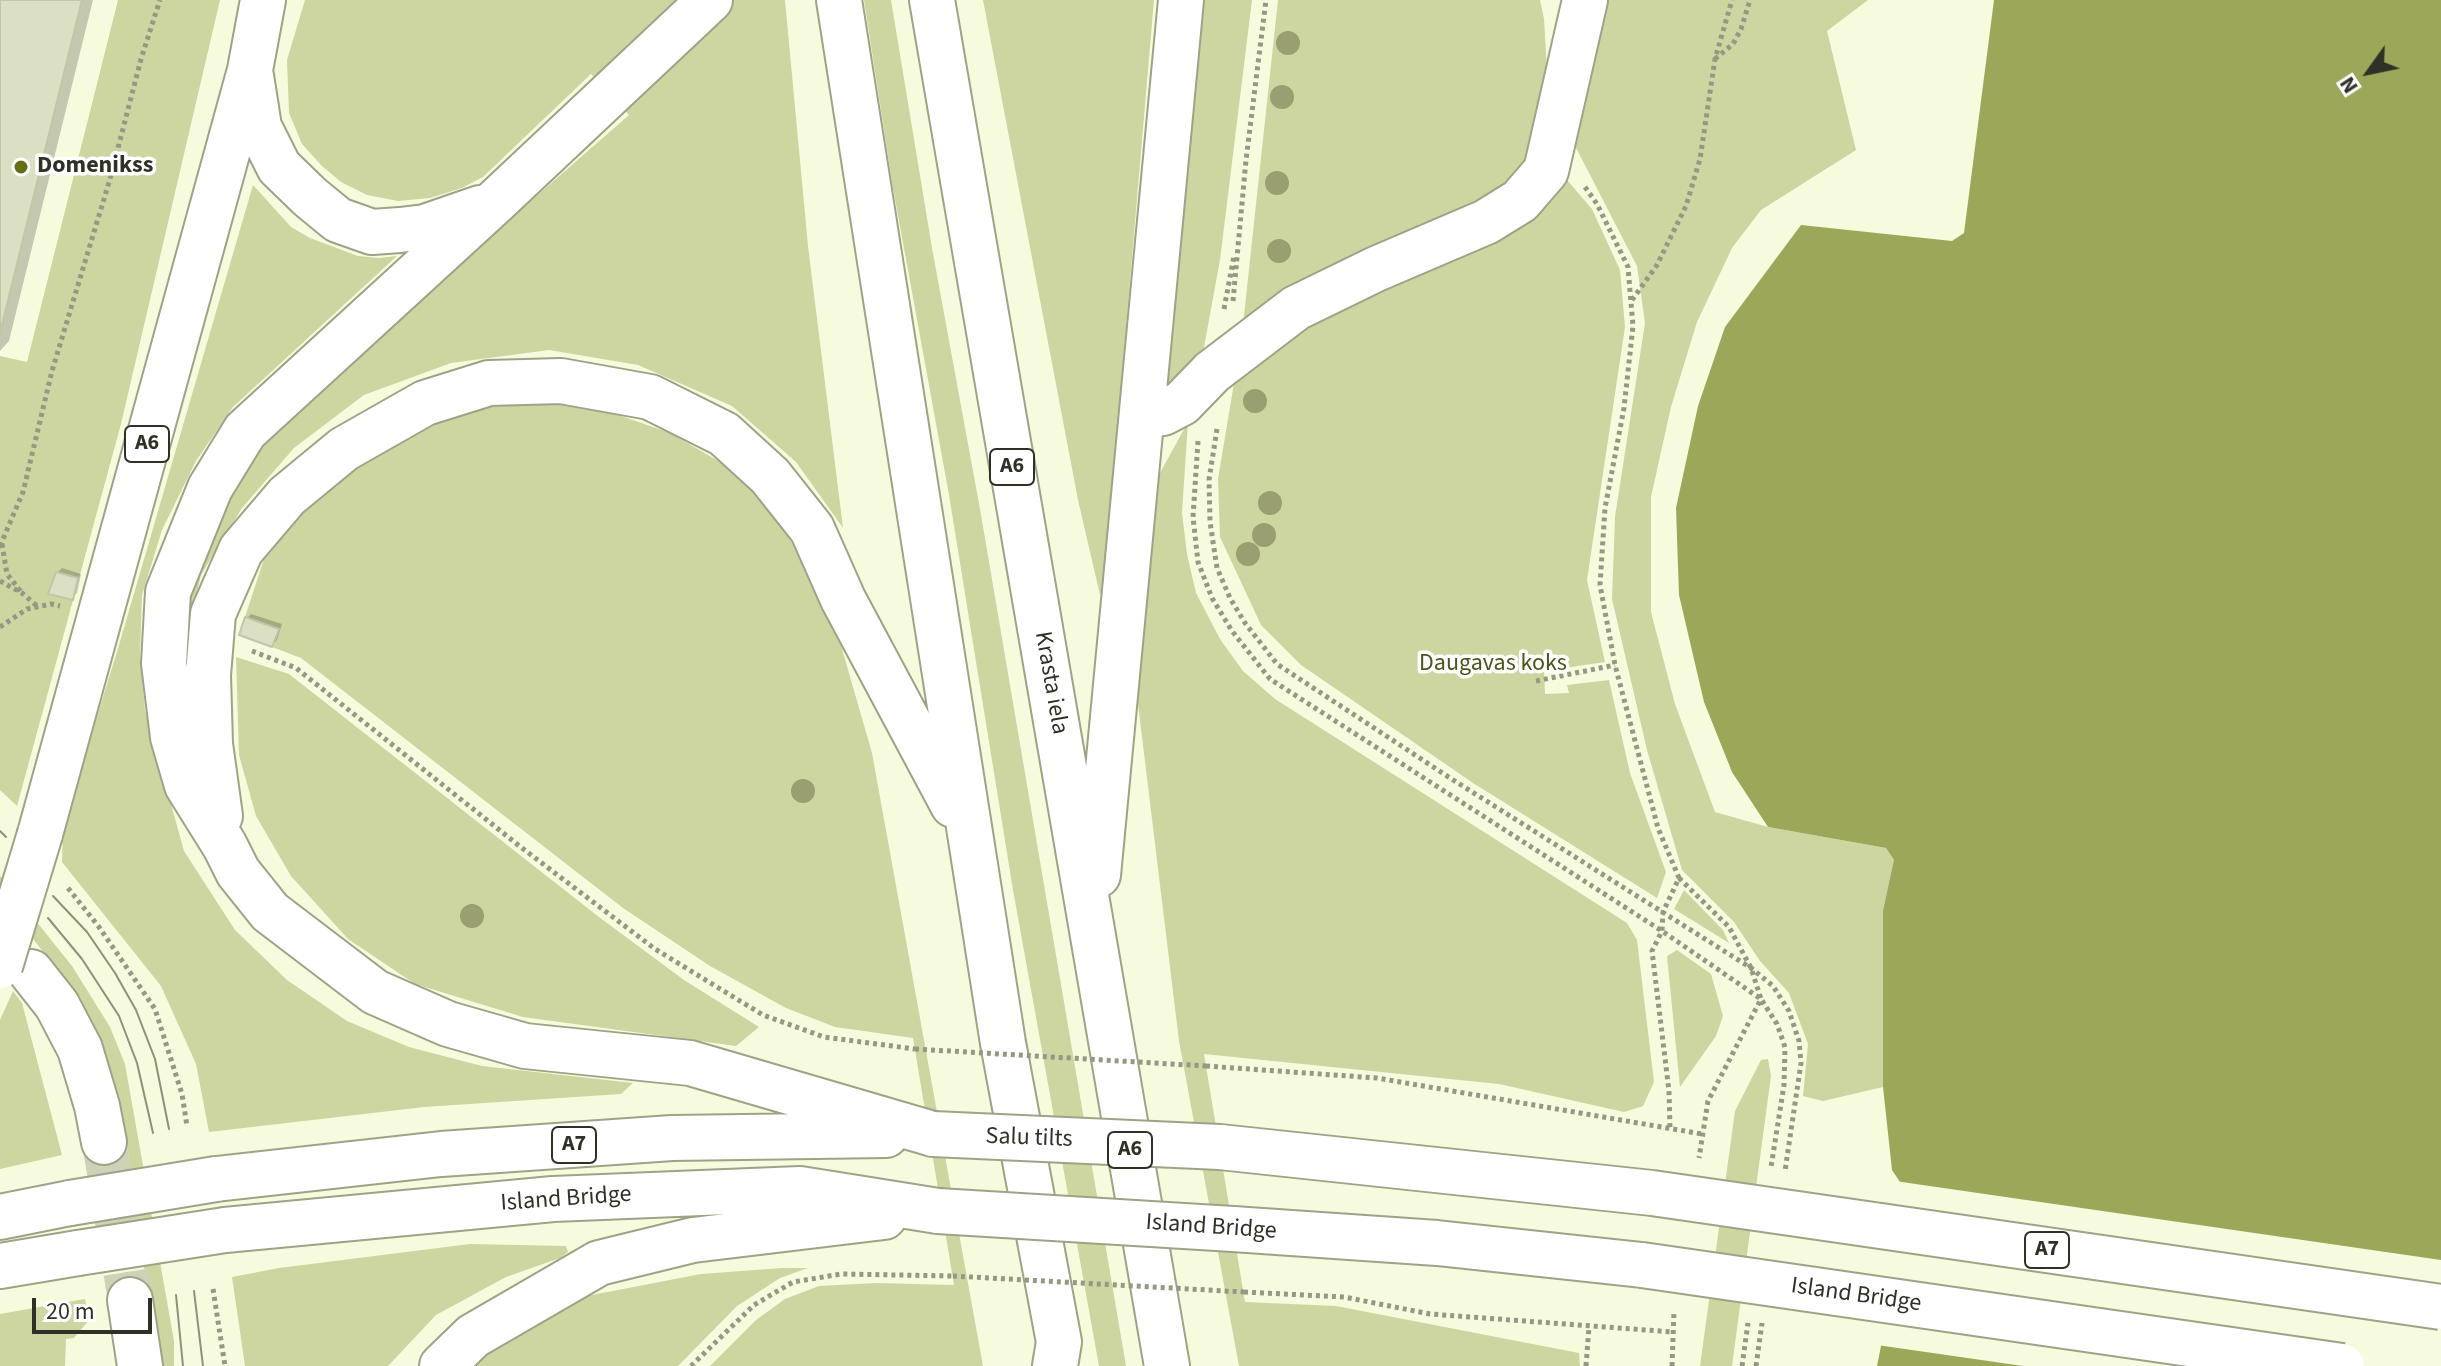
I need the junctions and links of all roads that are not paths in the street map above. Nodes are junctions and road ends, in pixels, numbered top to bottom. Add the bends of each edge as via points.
1 (263, 0) edge
2 (274, 0) edge
3 (710, 0) edge
4 (839, 0) edge
5 (932, 0) edge
6 (1181, 0) edge
7 (1585, 0) edge
8 (251, 62) junction
9 (494, 203) junction
10 (1143, 415) junction
11 (969, 836) junction
12 (225, 846) junction
13 (1093, 933) junction
14 (16, 969) edge
15 (933, 1134) junction
16 (104, 1142) tunnel mouth
17 (938, 1211) junction
18 (0, 1217) edge
19 (0, 1266) edge
20 (130, 1300) tunnel mouth
21 (2441, 1307) edge
22 (1057, 1354) edge
23 (140, 1366) edge
24 (442, 1366) edge
25 (1167, 1366) edge
26 (2342, 1366) edge

1 - 8 main road, A6
2 - 8 main road
3 - 9 main road
4 - 11 main road
5 - 13 main road, Krasta iela / A6
6 - 10 main road
7 - 10 main road via 1546,171 1520,201 1486,222 1296,308 1182,403
8 - 9 main road via 259,127 279,167 338,220 372,232 400,230 425,227
8 - 14 main road, A6, bridge via 40,834
9 - 12 main road via 245,431 210,488 168,592 164,663 173,737 187,785
10 - 13 main road
11 - 12 main road via 843,599 812,529 770,476 724,434 650,397 561,381 489,383 425,403 344,449 287,496 241,550 213,614 208,675 210,744
11 - 22 main road
12 - 15 main road via 270,912 375,992 448,1024 525,1046 690,1063
13 - 25 main road, Krasta iela / A6
14 - 16 main road via 57,1005 80,1049
15 - 18 main road, A7, bridge via 672,1138 441,1154 216,1179
15 - 21 main road, Salu tilts / A7, bridge via 1220,1147 1652,1193
17 - 19 main road, Island Bridge / A7, bridge via 800,1189 553,1199 225,1230
17 - 24 main road via 693,1240 599,1263 473,1336
17 - 26 main road, Island Bridge / A7, bridge via 1437,1243 1642,1265
20 - 23 main road

